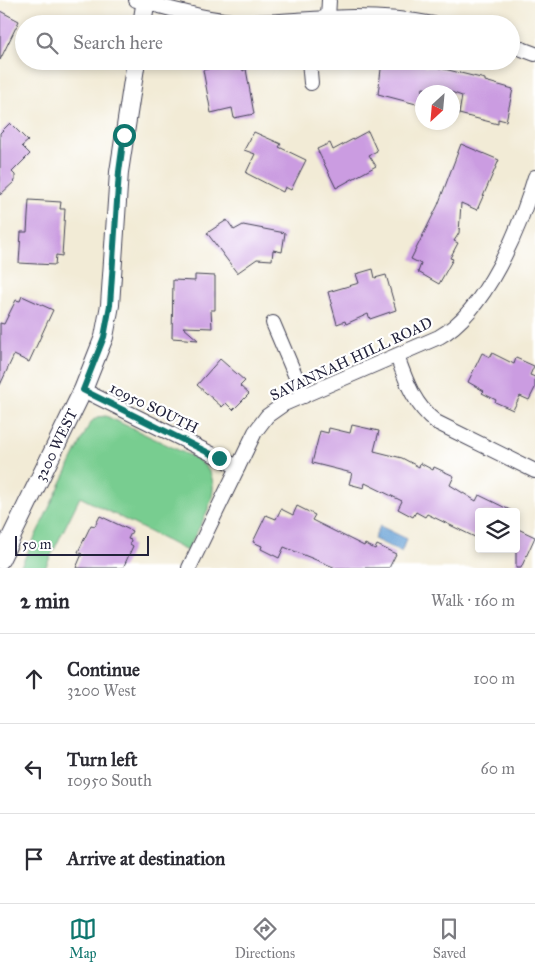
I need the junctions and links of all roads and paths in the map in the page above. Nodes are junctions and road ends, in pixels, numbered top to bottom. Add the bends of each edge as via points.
1 (329, 0) edge
2 (142, 1) edge
3 (142, 15) edge
4 (191, 15) edge
5 (328, 15) edge
6 (520, 48) edge
7 (535, 54) edge
8 (135, 70) edge
9 (310, 70) edge
10 (311, 83) dead end
11 (535, 177) edge
12 (273, 323) dead end
13 (396, 356) junction
14 (83, 390) junction
15 (304, 396) junction
16 (238, 467) junction
17 (535, 471) edge
18 (0, 560) edge
19 (193, 567) edge

1 - 5 street
2 - 3 street
2 - 4 street
6 - 7 street
8 - 14 street, 3200 WEST via 119,172 110,305 104,337
9 - 10 street
11 - 13 street, SAVANNAH HILL ROAD via 512,239 474,305 449,332
12 - 15 street
13 - 15 street, SAVANNAH HILL ROAD
13 - 17 street via 414,399 428,416
14 - 16 street, 10950 SOUTH
14 - 18 street, 3200 WEST
15 - 16 street, SAVANNAH HILL ROAD via 267,416 255,432
16 - 19 street, SAVANNAH HILL ROAD

